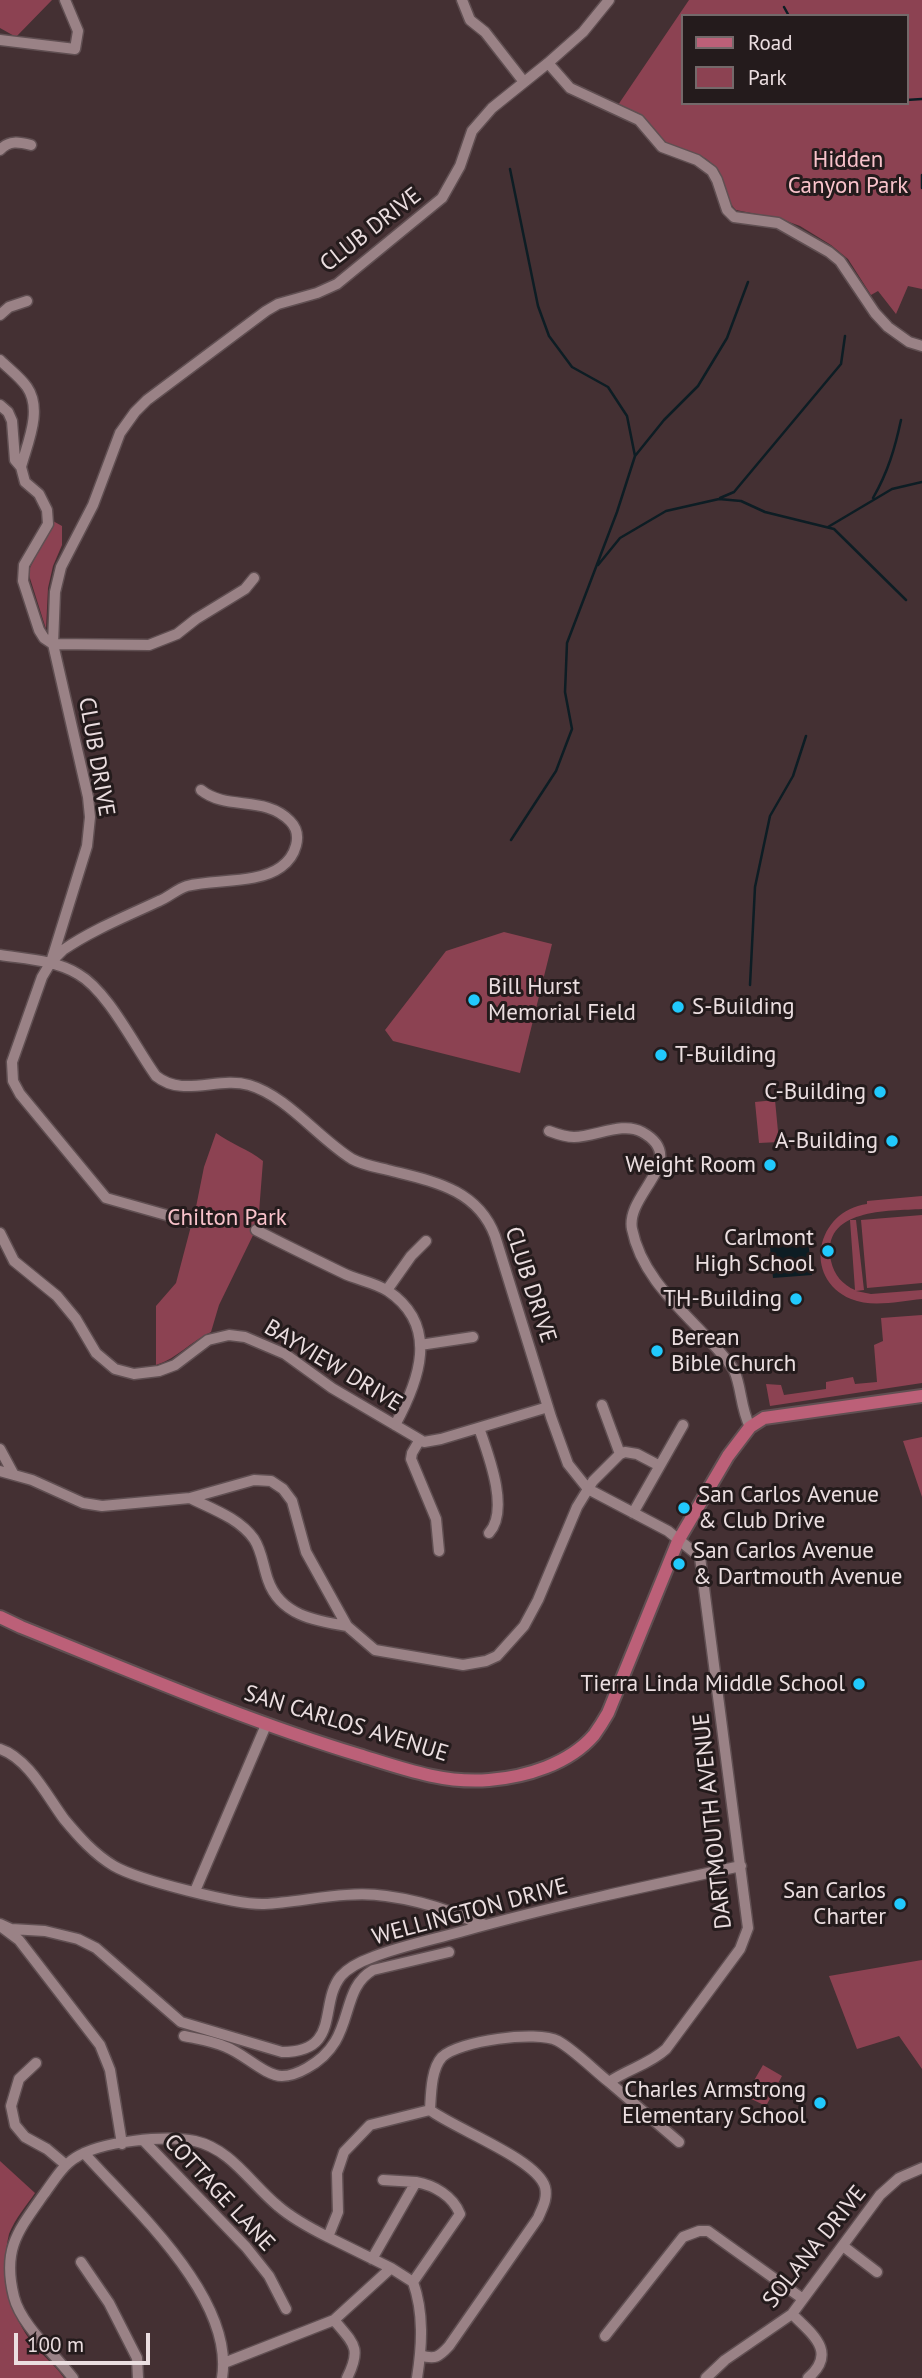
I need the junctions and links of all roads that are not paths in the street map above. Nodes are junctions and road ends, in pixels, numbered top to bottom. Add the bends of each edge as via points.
1 (65, 0) edge
2 (462, 0) edge
3 (609, 0) edge
4 (0, 40) edge
5 (548, 63) junction
6 (524, 82) junction
7 (31, 145) dead end
8 (0, 150) edge
9 (27, 301) dead end
10 (0, 315) edge
11 (922, 346) edge
12 (0, 360) edge
13 (0, 405) edge
14 (21, 467) junction
15 (254, 578) dead end
16 (54, 644) junction
17 (201, 790) dead end
18 (0, 955) edge
19 (51, 962) junction
20 (549, 1131) dead end
21 (191, 1222) dead end
22 (256, 1230) dead end
23 (0, 1233) edge
24 (426, 1241) dead end
25 (387, 1290) junction
26 (473, 1337) dead end
27 (420, 1345) junction
28 (922, 1396) edge
29 (602, 1405) dead end
30 (548, 1407) junction
31 (396, 1425) junction
32 (683, 1425) dead end
33 (750, 1427) junction
34 (480, 1428) junction
35 (419, 1440) junction
36 (0, 1449) edge
37 (620, 1454) junction
38 (659, 1465) junction
39 (0, 1471) edge
40 (14, 1475) junction
41 (588, 1489) junction
42 (190, 1498) junction
43 (633, 1513) junction
44 (489, 1533) dead end
45 (678, 1541) junction
46 (439, 1551) dead end
47 (0, 1617) edge
48 (347, 1626) junction
49 (266, 1725) junction
50 (0, 1749) edge
51 (0, 1756) edge
52 (15, 1757) junction
53 (741, 1866) junction
54 (195, 1891) junction
55 (496, 1922) junction
56 (0, 1925) edge
57 (449, 1952) dead end
58 (323, 2030) junction
59 (184, 2036) dead end
60 (338, 2039) junction
61 (36, 2063) dead end
62 (609, 2082) junction
63 (430, 2109) junction
64 (144, 2141) junction
65 (679, 2142) dead end
66 (122, 2144) junction
67 (84, 2153) junction
68 (66, 2165) junction
69 (922, 2168) edge
70 (383, 2180) dead end
71 (416, 2182) junction
72 (328, 2236) junction
73 (843, 2246) junction
74 (372, 2259) junction
75 (81, 2262) dead end
76 (391, 2268) junction
77 (877, 2272) dead end
78 (413, 2282) junction
79 (803, 2299) junction
80 (286, 2309) dead end
81 (792, 2314) junction
82 (334, 2320) junction
83 (605, 2336) dead end
84 (421, 2354) junction
85 (224, 2363) junction
86 (73, 2378) edge
87 (138, 2378) edge
88 (222, 2378) edge
89 (346, 2378) edge
90 (417, 2378) edge
91 (706, 2378) edge
92 (808, 2378) edge

1 - 4 street via 78,32 75,49
2 - 6 street via 470,20
3 - 5 street, CLUB DRIVE via 583,32
5 - 6 street, CLUB DRIVE
5 - 11 street via 570,88 639,120 662,147 712,171 734,217 778,223 829,252 888,327
6 - 16 street, CLUB DRIVE via 472,131 442,198 393,240 337,284 266,311 135,412 120,433 93,505 61,567 55,592
7 - 8 street via 13,142
9 - 10 street
12 - 14 street via 28,388 34,402
13 - 14 street via 12,421 15,460
14 - 16 street via 24,482 39,494 47,510 48,524 24,565 23,581 39,630
15 - 16 street via 245,589 177,634 149,645
16 - 19 street, CLUB DRIVE via 90,817 87,846
17 - 19 street via 215,799 262,805 289,819 297,841 287,862 272,873 182,888 69,946
18 - 19 street
19 - 21 street via 12,1062 16,1087 106,1198
19 - 30 street, CLUB DRIVE via 79,974 94,987 161,1079 181,1087 228,1082 261,1090 357,1161 452,1188 476,1205 495,1236
20 - 33 street via 575,1137 636,1129 657,1145 657,1173 632,1214 635,1241 667,1296 734,1370
22 - 25 street
23 - 31 street, BAYVIEW DRIVE via 14,1261 57,1296 96,1353 116,1369 134,1374 159,1371 176,1365 208,1340 245,1337 285,1354
24 - 25 street
25 - 27 street via 409,1314
26 - 27 street
27 - 31 street via 416,1382
28 - 33 main road via 764,1418
29 - 37 street
30 - 34 street, BAYVIEW DRIVE
30 - 41 street, CLUB DRIVE via 566,1461
31 - 35 street, BAYVIEW DRIVE
32 - 38 street
33 - 45 main road, SAN CARLOS AVENUE
34 - 35 street, BAYVIEW DRIVE via 430,1442
34 - 44 street via 495,1478 496,1520
35 - 46 street via 411,1459 436,1519
36 - 40 street
37 - 38 street via 633,1452
37 - 41 street
38 - 43 street
39 - 40 street
40 - 42 street via 102,1506
41 - 43 street, CLUB DRIVE
41 - 48 street via 533,1611 497,1656 458,1665 385,1652 370,1647
42 - 48 street via 247,1531 260,1550 269,1583 285,1605 308,1619
42 - 48 street via 254,1480 279,1486 292,1501 306,1552
43 - 45 street, CLUB DRIVE
45 - 49 main road, SAN CARLOS AVENUE via 608,1713 571,1755 536,1771 489,1780 424,1775
45 - 53 street, DARTMOUTH AVENUE via 700,1557
47 - 49 main road, SAN CARLOS AVENUE
49 - 54 street
50 - 52 street
51 - 52 street
52 - 54 street via 94,1853 116,1868
53 - 55 street, WELLINGTON DRIVE
53 - 62 street, DARTMOUTH AVENUE via 748,1928 740,1949 666,2049
54 - 55 street via 261,1904 384,1895 421,1902 476,1923
55 - 58 street, WELLINGTON DRIVE via 353,1966 335,1987
56 - 58 street via 45,1931 96,1948 181,2022 282,2052 308,2047
56 - 66 street via 19,1940 100,2045 110,2070
57 - 60 street via 363,1976 354,1989
58 - 60 street
59 - 60 street via 228,2047 281,2076 297,2074 320,2061
61 - 68 street via 19,2079 11,2106 15,2125
62 - 63 street via 559,2041 545,2036 512,2037 452,2049 440,2059
62 - 65 street
63 - 72 street via 370,2125 344,2152 337,2173 338,2212
63 - 84 street via 530,2166 544,2186 545,2200 538,2218 449,2346 439,2357
64 - 66 street
64 - 72 street via 197,2141 227,2156 276,2205
64 - 80 street, COTTAGE LANE via 246,2247 269,2276
66 - 67 street
67 - 68 street
67 - 85 street via 183,2264 213,2313
68 - 86 street via 15,2237 10,2267 14,2297 23,2318
69 - 73 street, SOLANA DRIVE via 890,2185
70 - 71 street
71 - 74 street
71 - 78 street via 443,2193 460,2214
72 - 74 street
73 - 77 street
73 - 79 street, SOLANA DRIVE
74 - 76 street
75 - 87 street via 109,2303 137,2358
76 - 78 street
76 - 82 street
78 - 84 street via 420,2306
79 - 81 street, SOLANA DRIVE
79 - 83 street via 708,2231 699,2231 683,2236
81 - 91 street, SOLANA DRIVE
81 - 92 street via 817,2339 822,2351 822,2359
82 - 85 street
82 - 89 street via 355,2348 356,2360
84 - 90 street
85 - 88 street

